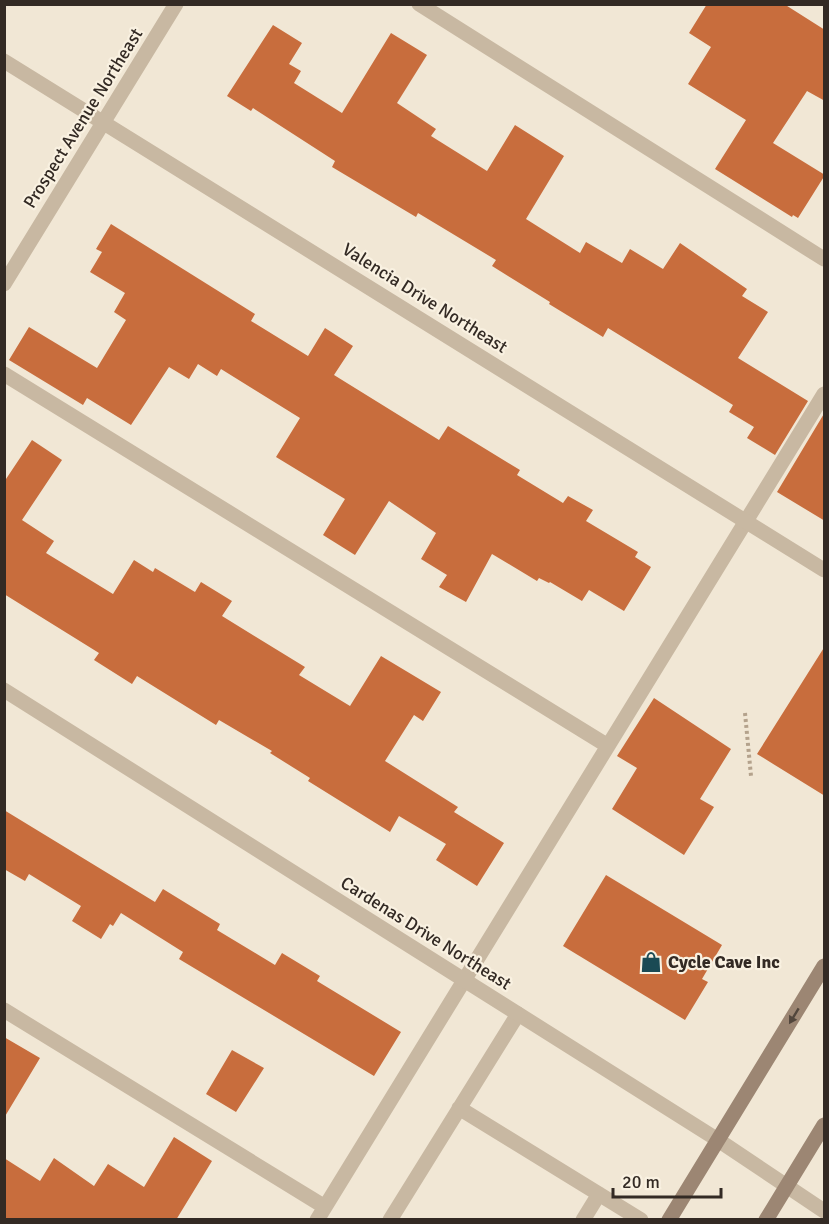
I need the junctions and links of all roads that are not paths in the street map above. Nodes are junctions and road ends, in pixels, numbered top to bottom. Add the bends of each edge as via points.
1 (176, 4) edge
2 (419, 4) edge
3 (4, 60) edge
4 (103, 120) junction
5 (825, 259) edge
6 (4, 284) edge
7 (4, 374) edge
8 (825, 394) edge
9 (747, 520) junction
10 (825, 570) edge
11 (4, 690) edge
12 (608, 746) junction
13 (825, 966) edge
14 (464, 980) junction
15 (4, 1010) edge
16 (518, 1014) junction
17 (459, 1108) junction
18 (825, 1125) edge
19 (718, 1140) junction
20 (786, 1187) junction
21 (599, 1194) junction
22 (825, 1211) edge
23 (321, 1213) edge
24 (392, 1219) edge
25 (583, 1220) edge
26 (640, 1220) edge
27 (669, 1220) edge
28 (766, 1220) edge

1 - 4 street, Prospect Avenue Northeast
2 - 5 street
3 - 4 street, Valencia Drive Northeast
4 - 6 street, Prospect Avenue Northeast
4 - 9 street, Valencia Drive Northeast
7 - 12 street
8 - 9 street
9 - 10 street, Valencia Drive Northeast
9 - 12 street
11 - 14 street, Cardenas Drive Northeast
12 - 14 street
13 -> 19 main road
14 - 16 street, Cardenas Drive Northeast
14 - 23 street
15 - 23 street
16 - 17 street
16 - 19 street, Cardenas Drive Northeast
17 - 21 street
17 - 24 street
18 - 20 main road
19 - 20 street, Cardenas Drive Northeast
19 - 27 main road
20 - 22 street, Cardenas Drive Northeast
20 - 28 main road
21 - 25 street
21 - 26 street

